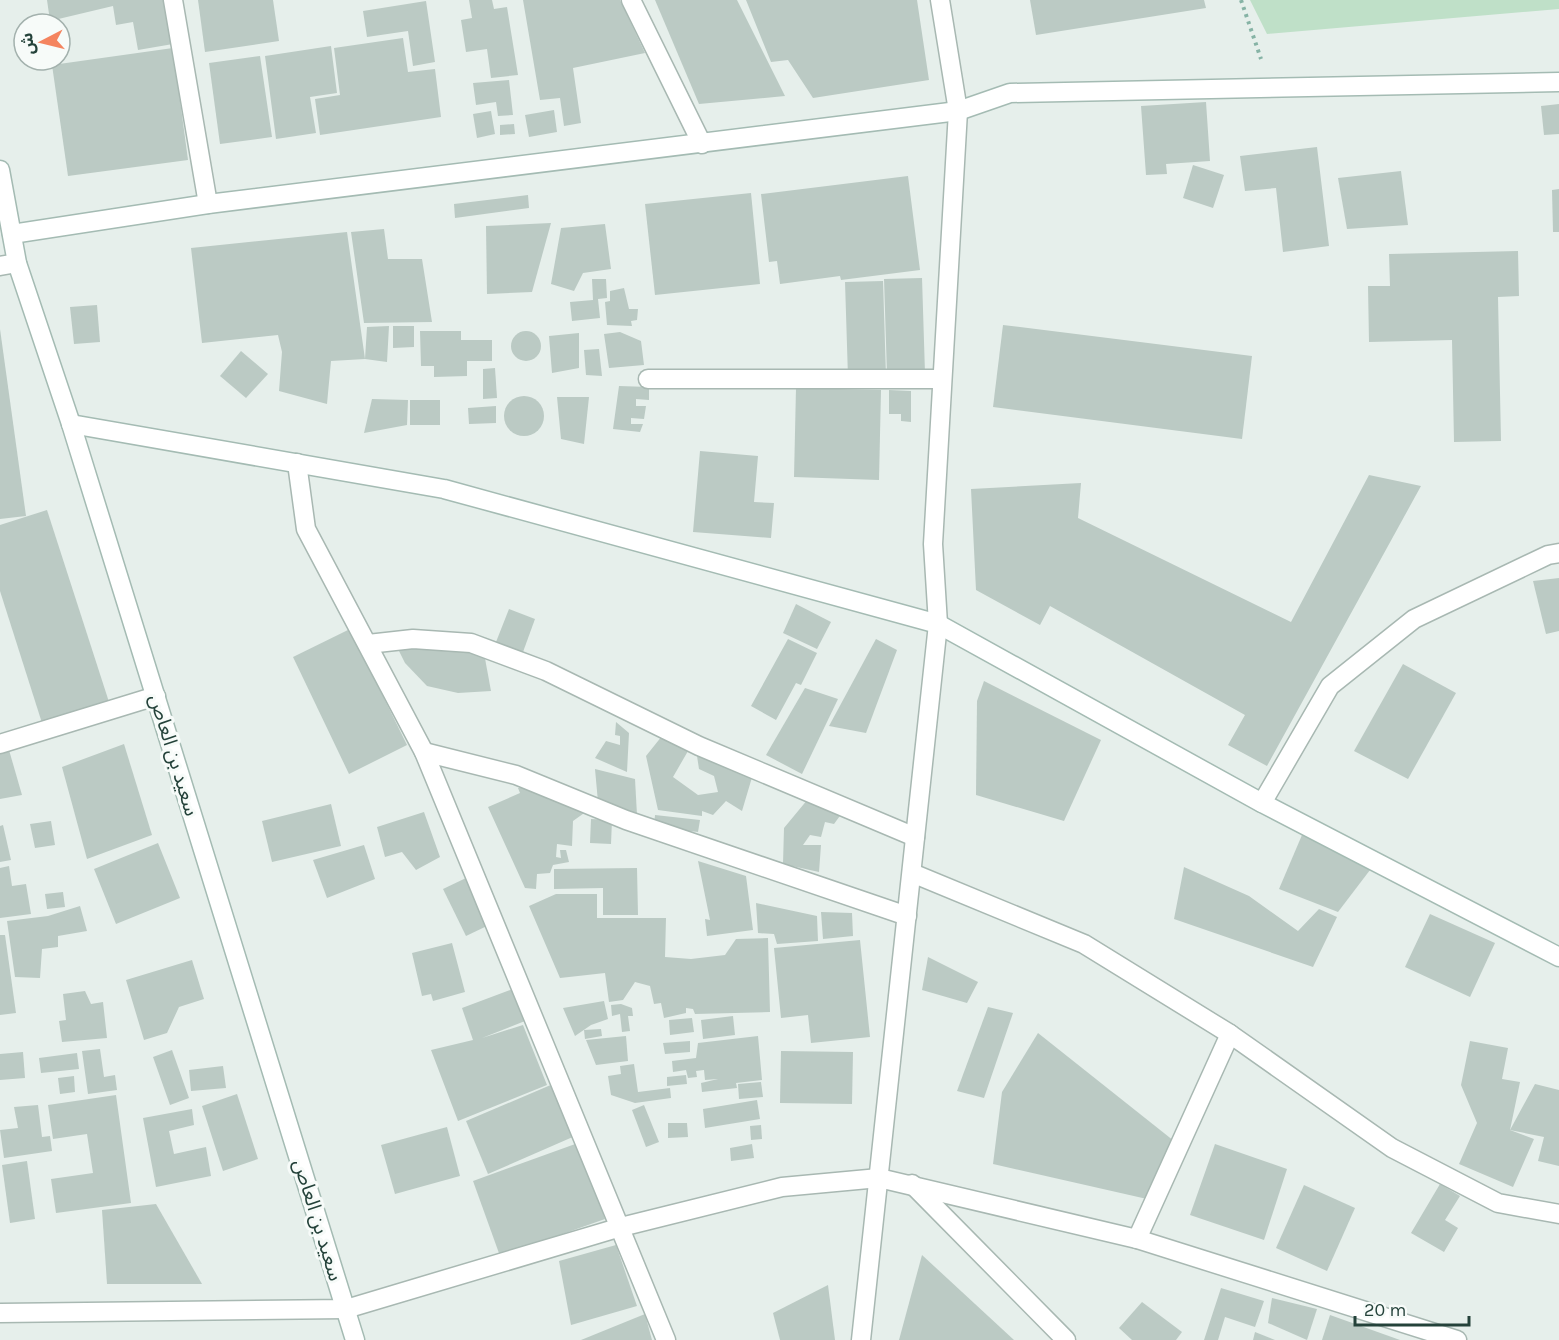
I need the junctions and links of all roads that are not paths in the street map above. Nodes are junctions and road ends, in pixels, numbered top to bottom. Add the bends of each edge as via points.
1 (173, 0) edge
2 (631, 0) edge
3 (939, 0) edge
4 (1559, 82) edge
5 (958, 111) junction
6 (702, 144) junction
7 (0, 170) edge
8 (208, 204) junction
9 (12, 234) junction
10 (9, 265) edge
11 (648, 379) dead end
12 (942, 379) junction
13 (71, 424) junction
14 (297, 463) junction
15 (1559, 554) edge
16 (938, 624) junction
17 (368, 644) junction
18 (156, 696) junction
19 (0, 744) edge
20 (424, 752) junction
21 (1262, 802) junction
22 (915, 837) junction
23 (912, 873) junction
24 (907, 916) junction
25 (1559, 957) edge
26 (1230, 1034) junction
27 (879, 1178) junction
28 (912, 1184) junction
29 (1559, 1214) edge
30 (621, 1227) junction
31 (1137, 1239) junction
32 (346, 1309) junction
33 (0, 1313) edge
34 (355, 1340) edge
35 (666, 1340) edge
36 (861, 1340) edge
37 (1066, 1340) edge
38 (1457, 1340) edge

1 - 8 street
2 - 6 street
3 - 5 street
4 - 5 street via 1010,93
5 - 6 street
5 - 12 street
6 - 8 street
7 - 9 street, سعيد بن العاص
8 - 9 street
9 - 10 street, سعيد بن العاص
10 - 13 street, سعيد بن العاص
11 - 12 street
12 - 16 street via 933,544
13 - 14 street
13 - 18 street, سعيد بن العاص
14 - 16 street via 444,489
14 - 17 street via 306,529
15 - 21 street via 1548,555 1414,619 1330,686
16 - 21 street
16 - 22 street
17 - 20 street
17 - 22 street via 413,639 471,643 546,671 699,746
18 - 19 street
18 - 32 street, سعيد بن العاص
20 - 24 street via 516,775 626,820
20 - 30 street
21 - 25 street
22 - 23 street
23 - 24 street
23 - 26 street via 1084,944
24 - 27 street
26 - 29 street via 1392,1148 1498,1203
26 - 31 street
27 - 28 street
27 - 30 street via 782,1187
27 - 36 street
28 - 31 street
28 - 37 street
30 - 32 street
30 - 35 street
31 - 38 street
32 - 33 street
32 - 34 street, سعيد بن العاص

